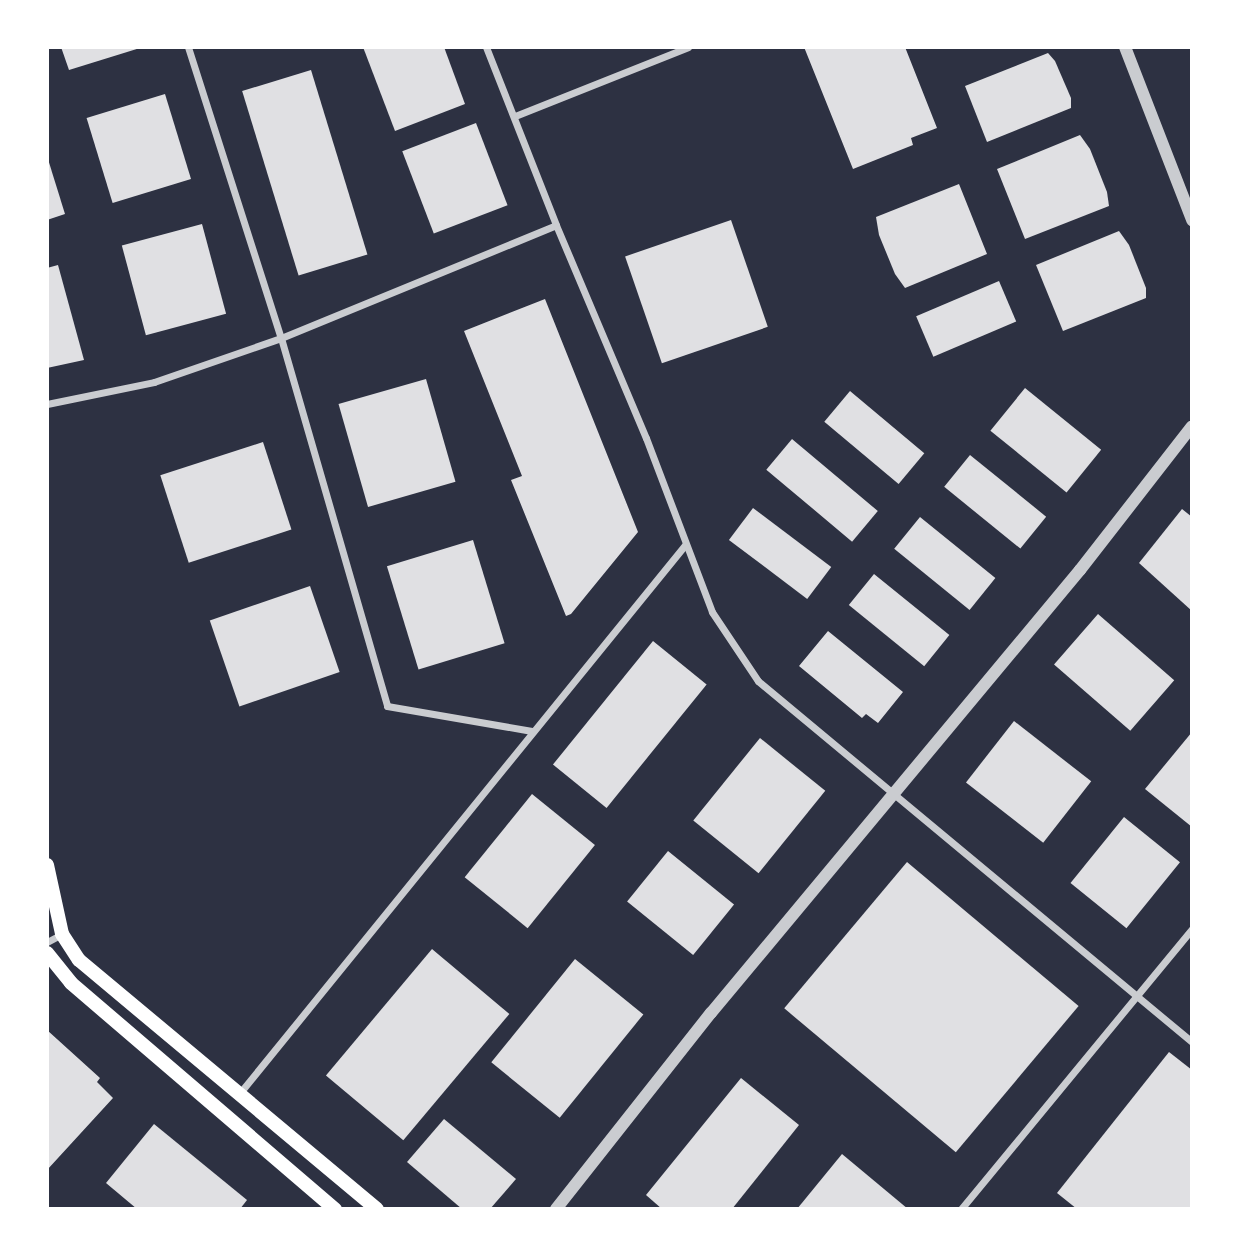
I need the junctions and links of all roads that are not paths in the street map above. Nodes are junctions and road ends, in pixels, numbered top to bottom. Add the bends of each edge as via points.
1 (188, 47) edge
2 (486, 47) edge
3 (688, 47) edge
4 (1125, 47) edge
5 (515, 116) junction
6 (1192, 220) edge
7 (556, 225) junction
8 (281, 338) junction
9 (47, 404) edge
10 (1192, 426) edge
11 (685, 545) junction
12 (532, 731) junction
13 (894, 793) junction
14 (47, 865) edge
15 (1192, 929) edge
16 (62, 934) junction
17 (47, 942) edge
18 (47, 953) edge
19 (1134, 997) junction
20 (1192, 1042) edge
21 (238, 1094) junction
22 (335, 1209) edge
23 (377, 1209) edge
24 (556, 1209) edge
25 (961, 1209) edge

1 - 8 street
2 - 5 street
3 - 5 street
4 - 6 street
5 - 7 street
7 - 8 street
7 - 11 street via 646,438
8 - 9 street via 154,382
8 - 12 street via 387,706
10 - 13 street via 1080,570
11 - 12 street
11 - 13 street via 712,612 758,681
12 - 21 street
13 - 19 street
13 - 24 street
14 - 16 main road
15 - 19 street
16 - 17 street
16 - 21 main road via 79,960
18 - 22 main road via 71,983
19 - 20 street
19 - 25 street
21 - 23 main road

